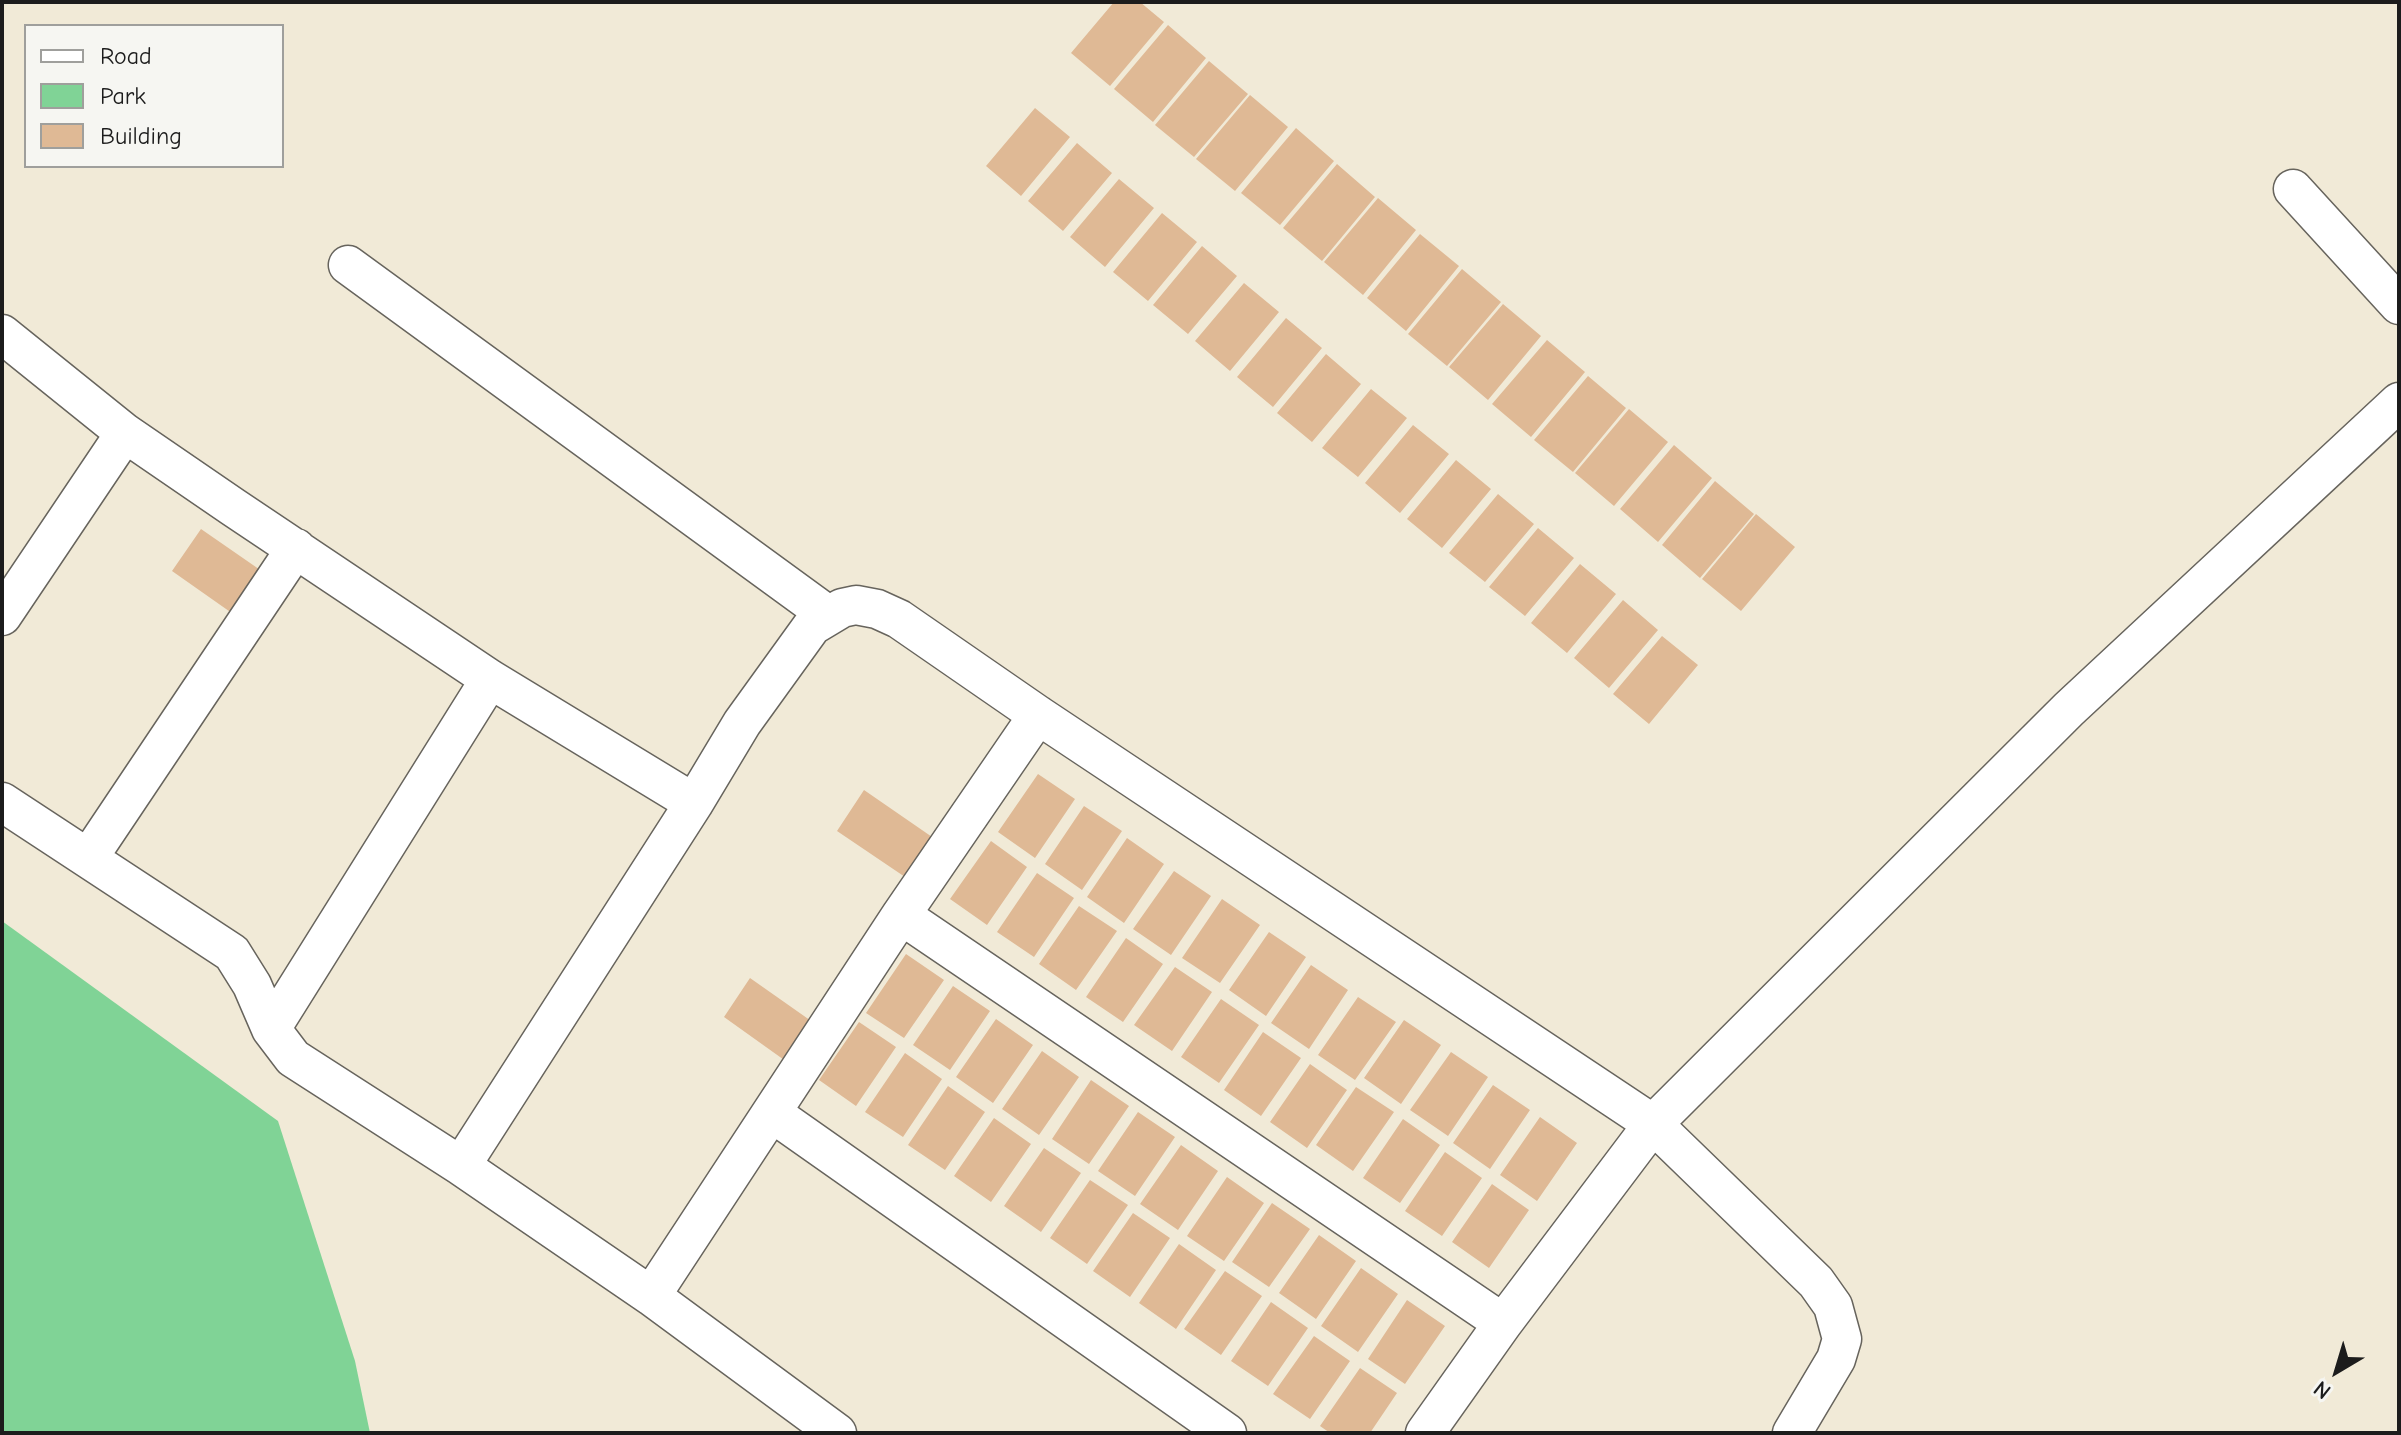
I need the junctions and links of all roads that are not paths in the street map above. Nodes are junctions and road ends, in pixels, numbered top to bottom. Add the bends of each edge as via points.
1 (2293, 189) dead end
2 (348, 265) dead end
3 (2399, 305) edge
4 (2, 334) edge
5 (2399, 402) edge
6 (125, 433) junction
7 (296, 548) junction
8 (828, 615) junction
9 (2, 616) edge
10 (490, 679) junction
11 (1038, 715) junction
12 (2, 802) edge
13 (694, 803) junction
14 (89, 857) junction
15 (901, 915) junction
16 (271, 1029) junction
17 (772, 1113) junction
18 (1653, 1124) junction
19 (461, 1166) junction
20 (651, 1296) junction
21 (1503, 1323) junction
22 (837, 1433) edge
23 (1227, 1433) edge
24 (1425, 1433) edge
25 (1792, 1433) edge

1 - 3 street
2 - 8 street
4 - 6 street
5 - 18 street via 2069,709
6 - 7 street
6 - 9 street
7 - 10 street
7 - 14 street
8 - 11 street via 856,605 899,619
8 - 13 street via 812,626 742,723
10 - 13 street
10 - 16 street
11 - 15 street
11 - 18 street
12 - 14 street
13 - 19 street
14 - 16 street via 232,953
15 - 17 street
15 - 21 street
16 - 19 street via 293,1058
17 - 20 street
17 - 23 street
18 - 21 street
18 - 25 street via 1816,1282 1833,1306 1842,1339 1836,1359
19 - 20 street
20 - 22 street
21 - 24 street

